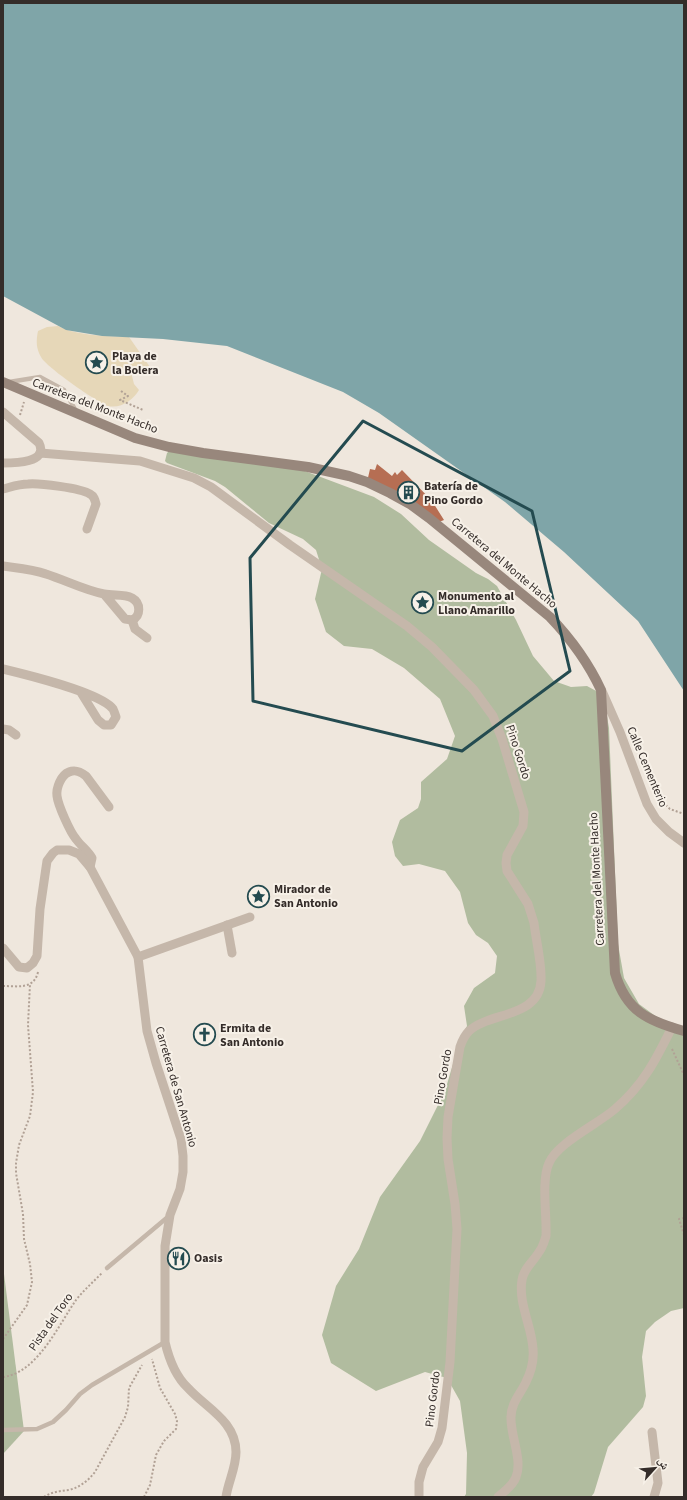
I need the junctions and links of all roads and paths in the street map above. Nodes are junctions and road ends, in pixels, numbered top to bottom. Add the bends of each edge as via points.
1 (4, 383) edge
2 (121, 391) dead end
3 (27, 393) junction
4 (143, 410) dead end
5 (3, 412) edge
6 (78, 414) junction
7 (17, 424) junction
8 (40, 453) junction
9 (3, 463) edge
10 (3, 489) edge
11 (88, 529) dead end
12 (3, 566) edge
13 (104, 594) junction
14 (132, 620) junction
15 (147, 638) dead end
16 (3, 669) edge
17 (601, 690) junction
18 (80, 691) dead end
19 (3, 729) edge
20 (16, 735) dead end
21 (652, 792) dead end
22 (109, 807) dead end
23 (684, 814) edge
24 (684, 843) edge
25 (90, 867) junction
26 (250, 917) dead end
27 (227, 925) junction
28 (3, 948) edge
29 (232, 953) dead end
30 (138, 957) junction
31 (30, 984) dead end
32 (672, 1027) junction
33 (684, 1031) edge
34 (667, 1038) junction
35 (684, 1075) edge
36 (170, 1215) junction
37 (684, 1218) edge
38 (684, 1235) edge
39 (107, 1268) joint
40 (3, 1339) edge
41 (164, 1342) junction
42 (150, 1351) junction
43 (3, 1377) edge
44 (3, 1430) edge
45 (652, 1432) dead end
46 (44, 1497) edge
47 (144, 1497) edge
48 (226, 1497) edge
49 (419, 1497) edge
50 (498, 1497) edge
51 (654, 1497) edge

1 - 3 main road, Carretera del Monte Hacho
1 - 6 lane via 40,377 64,390
2 - 4 path via 128,396 120,400
3 - 6 main road, Carretera del Monte Hacho
3 - 7 path
5 - 7 street
6 - 17 main road, Carretera del Monte Hacho via 136,438 169,447 328,470 367,482 390,493 429,518 550,617 579,651
7 - 8 street via 39,443
8 - 9 street via 34,460
8 - 49 street, Pino Gordo via 140,461 194,478 211,487 407,626 432,647 474,690 493,716 502,739 524,812 523,826 507,855 507,871 532,913 541,982 532,1002 523,1008 475,1026 468,1032 460,1047 448,1116 447,1138 456,1229 450,1362 442,1428 438,1442 423,1467
10 - 11 street via 39,483 90,494 96,504
12 - 13 street via 46,574
13 - 14 street via 125,619
13 - 14 street via 127,597 136,602 139,612
14 - 15 street via 135,629
16 - 18 street
17 - 24 street, Calle Cementerio via 656,819
17 - 32 main road, Carretera del Monte Hacho via 615,973 619,988 637,1011
19 - 20 street
21 - 23 path via 670,810
22 - 25 street via 82,772 70,772 61,780 57,790 58,800 72,834 92,858
25 - 28 street, Carretera de San Antonio via 74,851 62,849 53,852 47,861 36,956 33,963 27,968 19,967
25 - 30 street, Carretera de San Antonio
26 - 27 street
27 - 29 street
27 - 30 street
30 - 36 street, Carretera de San Antonio via 148,1031 181,1139 183,1172 180,1189
31 - 40 path via 28,1025 33,1092 30,1116 19,1145 16,1173 32,1282 26,1305
32 - 33 main road, Carretera del Monte Hacho
32 - 34 street
34 - 35 path
34 - 50 street via 658,1058 638,1087 614,1110 558,1150 549,1162 545,1175 546,1236 522,1280 534,1350 527,1381 513,1405 511,1417 518,1467 511,1486
36 - 39 lane
36 - 41 street, Carretera de San Antonio via 165,1246
37 - 38 path via 679,1219
39 - 43 path, Pista del Toro via 78,1299 32,1363
41 - 42 lane
41 - 48 street, Carretera de San Antonio via 179,1378 230,1429 236,1451 236,1463
42 - 44 lane via 92,1384 53,1422 36,1429
42 - 46 path via 132,1382 125,1417 95,1472 78,1487
42 - 47 path via 160,1388 177,1422 176,1429 164,1441 156,1455 150,1485
45 - 51 street via 658,1483

